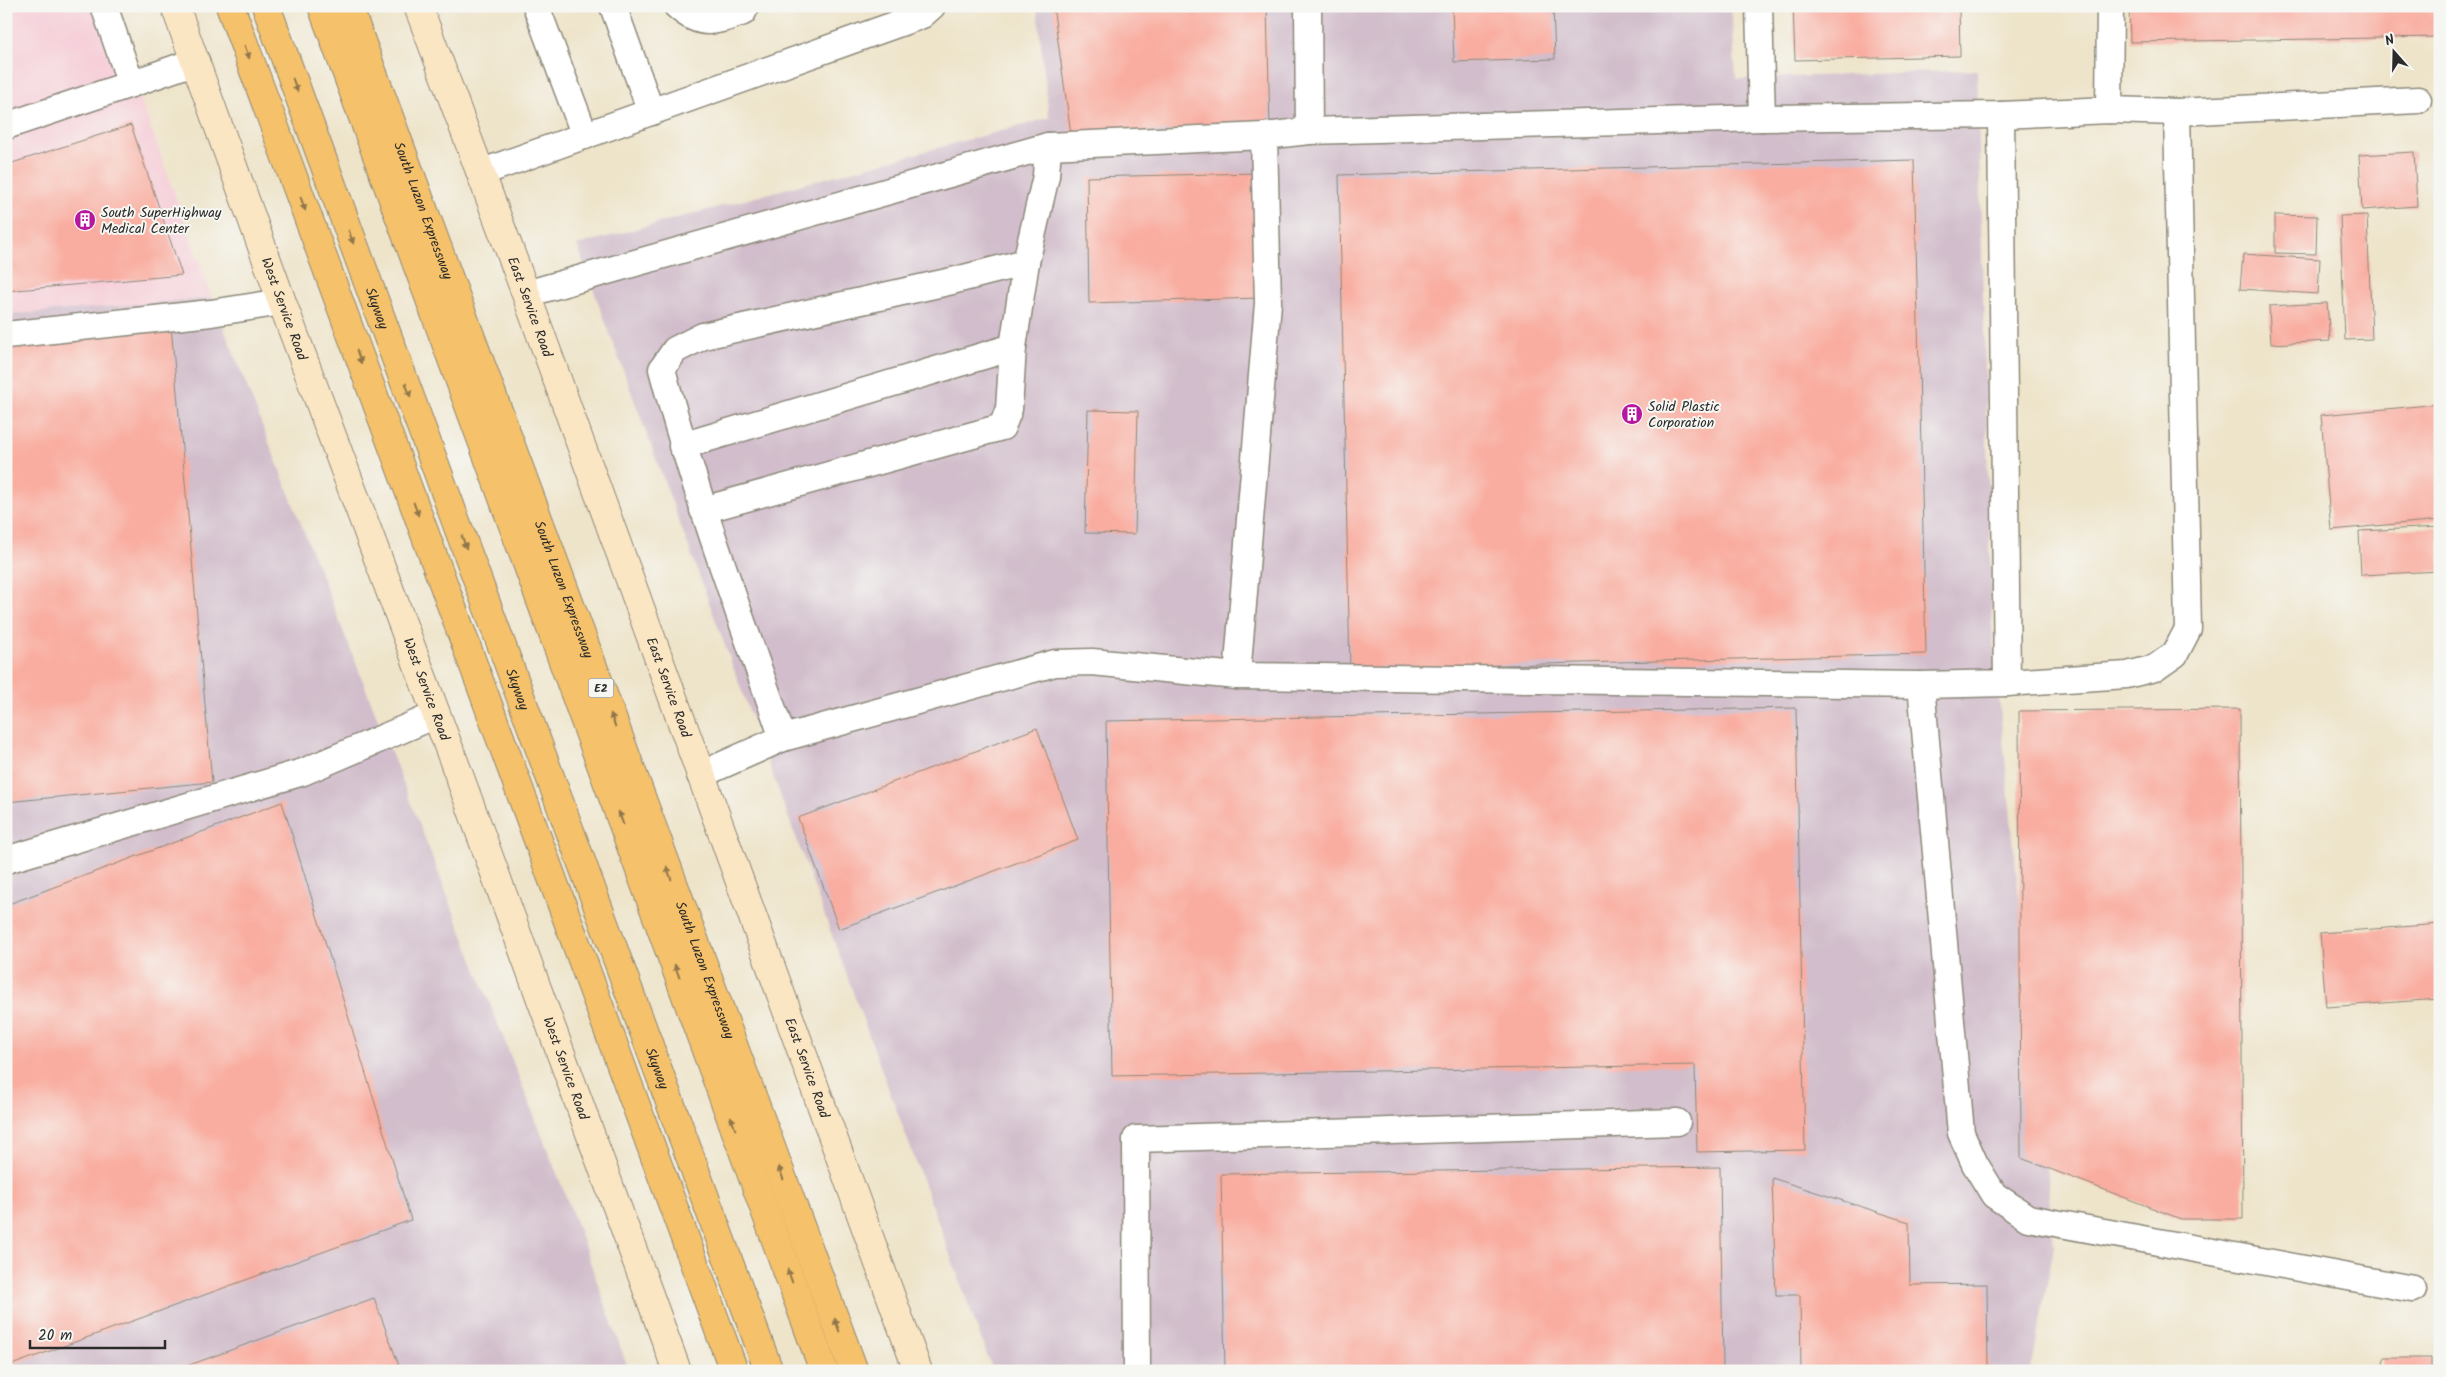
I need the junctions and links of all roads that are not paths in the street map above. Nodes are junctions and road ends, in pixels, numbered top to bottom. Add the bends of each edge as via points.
1 (104, 6) edge
2 (175, 6) edge
3 (230, 6) edge
4 (266, 6) edge
5 (322, 6) edge
6 (348, 6) edge
7 (418, 6) edge
8 (536, 6) edge
9 (613, 6) edge
10 (677, 6) edge
11 (746, 6) edge
12 (932, 6) edge
13 (1308, 6) edge
14 (1759, 6) edge
15 (2110, 6) edge
16 (897, 15) edge
17 (196, 61) junction
18 (132, 84) junction
19 (2418, 100) dead end
20 (2109, 110) junction
21 (651, 112) junction
22 (2178, 112) junction
23 (2001, 115) junction
24 (1762, 118) junction
25 (6, 126) edge
26 (1309, 131) junction
27 (585, 136) junction
28 (1264, 136) junction
29 (1048, 146) junction
30 (480, 172) junction
31 (1026, 262) junction
32 (526, 294) junction
33 (282, 302) junction
34 (6, 334) edge
35 (1013, 347) junction
36 (682, 446) junction
37 (703, 510) junction
38 (1237, 676) junction
39 (2007, 683) junction
40 (1921, 685) junction
41 (436, 715) junction
42 (783, 738) junction
43 (700, 775) junction
44 (6, 860) edge
45 (1677, 1122) dead end
46 (2413, 1289) dead end
47 (677, 1371) edge
48 (734, 1371) edge
49 (769, 1371) edge
50 (824, 1371) edge
51 (854, 1371) edge
52 (918, 1371) edge
53 (1137, 1371) edge

1 - 18 lane
2 - 17 main road, West Service Road
3 -> 48 highway
4 -> 49 highway, Skyway
50 -> 5 highway, E2
51 -> 6 highway, South Luzon Expressway / E2
7 - 30 main road, East Service Road
8 - 27 lane
9 - 21 lane
10 - 11 lane via 689,17 716,22 743,12
12 - 16 lane via 922,15
13 - 26 lane
14 - 24 lane
15 - 20 lane
16 - 21 lane
17 - 18 lane
17 - 33 main road, West Service Road
18 - 25 lane
19 - 22 lane
20 - 22 lane
20 - 23 lane
21 - 27 lane
22 - 39 lane via 2188,629 2175,654 2155,668 2127,675
23 - 24 lane
23 - 39 lane
24 - 26 lane
26 - 28 lane
27 - 30 lane
28 - 29 lane
28 - 38 lane via 1268,303
29 - 31 lane via 1046,176
29 - 32 lane
30 - 32 main road, East Service Road
31 - 35 lane
31 - 36 lane via 703,336 675,350 662,369
32 - 43 main road, East Service Road
33 - 34 lane via 211,313
33 - 41 main road, West Service Road
35 - 36 lane
35 - 37 lane via 1010,409 1002,427
36 - 37 lane
37 - 42 lane
38 - 40 lane
38 - 42 lane via 1092,662 1055,663
39 - 40 lane
40 - 46 lane via 1961,1133 1994,1195 2028,1218
41 - 44 lane via 303,772
41 - 47 main road, West Service Road
42 - 43 lane
43 - 52 main road, East Service Road
45 - 53 lane via 1136,1140

